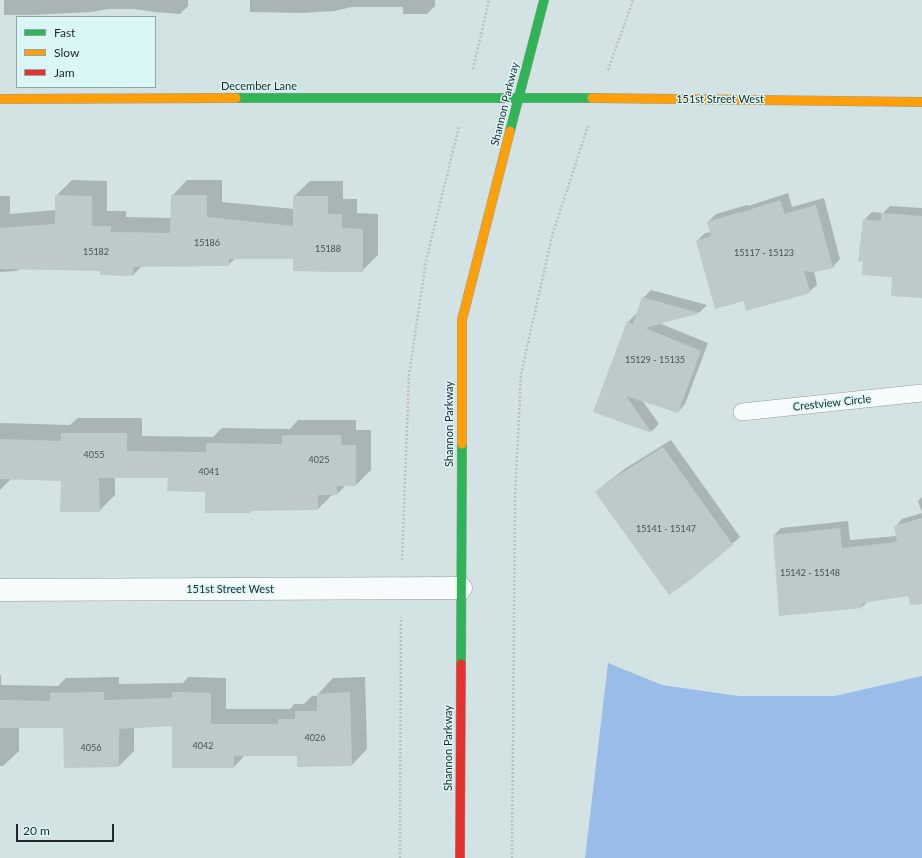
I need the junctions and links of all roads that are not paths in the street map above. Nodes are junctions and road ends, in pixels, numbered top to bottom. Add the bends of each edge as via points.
1 (544, 0) edge
2 (518, 98) junction
3 (0, 99) edge
4 (922, 102) edge
5 (922, 393) edge
6 (742, 412) dead end
7 (461, 588) junction
8 (0, 590) edge
9 (460, 858) edge

1 - 2 street, Shannon Parkway
2 - 3 street, December Lane
2 - 4 street, 151st Street West
2 - 7 street, Shannon Parkway via 462,320
5 - 6 lane, Crestview Circle
7 - 8 street, 151st Street West
7 - 9 street, Shannon Parkway

